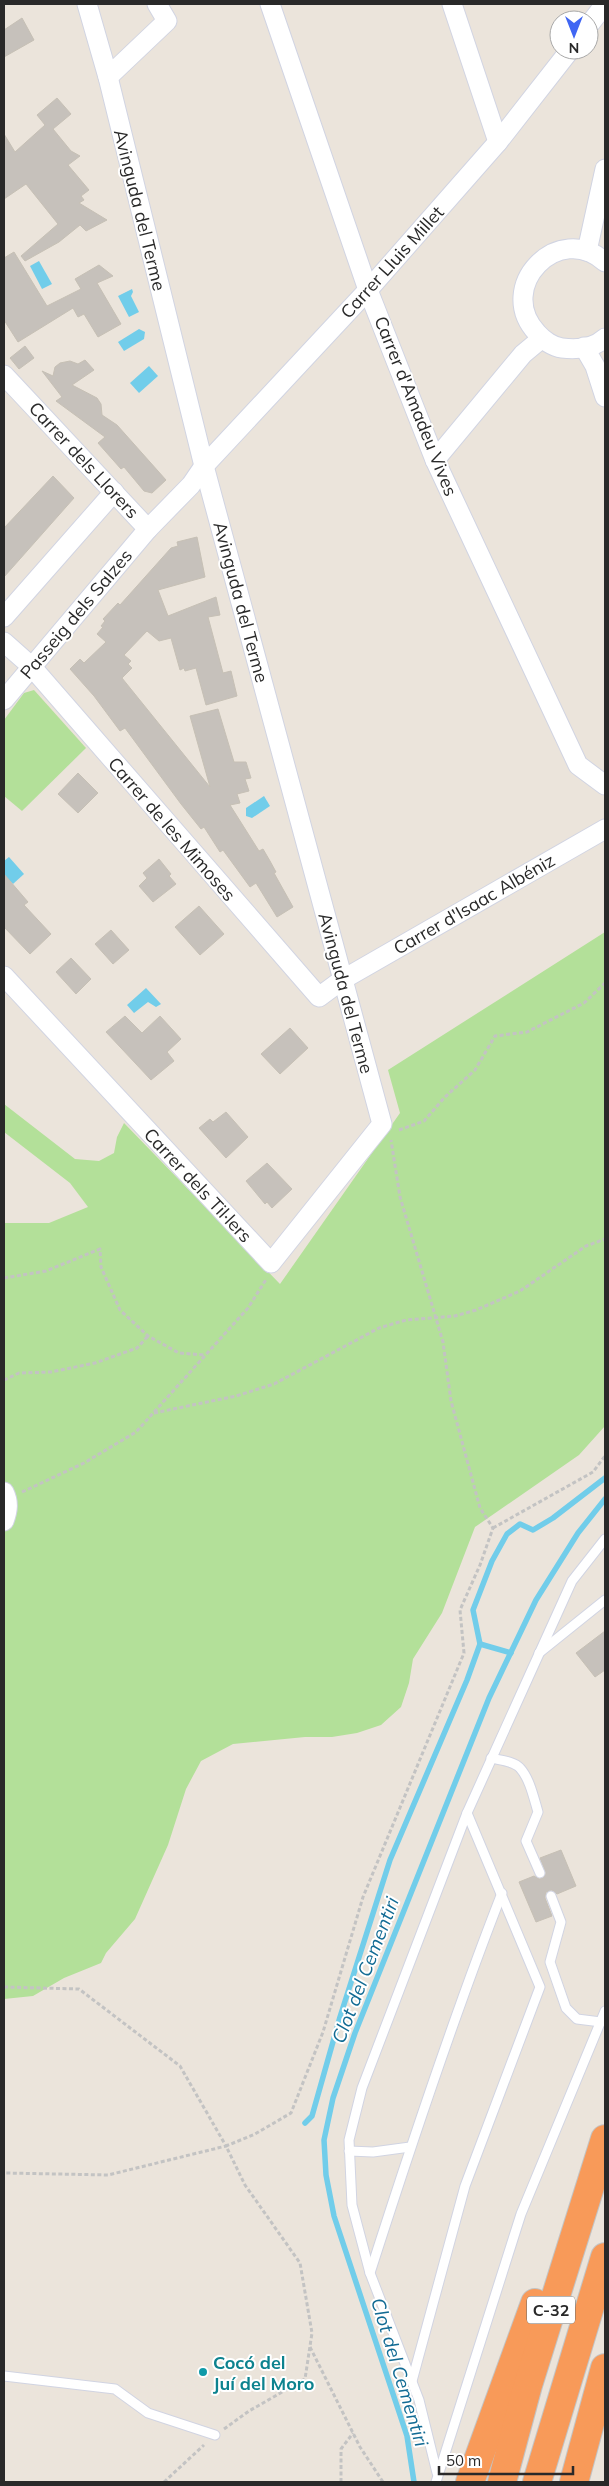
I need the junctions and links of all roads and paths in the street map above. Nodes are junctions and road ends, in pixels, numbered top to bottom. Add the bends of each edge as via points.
1 (87, 4) edge
2 (157, 4) edge
3 (270, 4) edge
4 (452, 4) edge
5 (562, 60) edge
6 (108, 77) junction
7 (498, 142) junction
8 (605, 169) edge
9 (587, 251) junction
10 (605, 262) edge
11 (368, 290) junction
12 (605, 338) edge
13 (541, 339) junction
14 (584, 347) junction
15 (4, 375) edge
16 (605, 397) edge
17 (435, 460) junction
18 (204, 466) junction
19 (114, 492) junction
20 (148, 529) junction
21 (4, 617) edge
22 (4, 642) edge
23 (31, 666) junction
24 (4, 700) edge
25 (605, 785) edge
26 (605, 829) edge
27 (4, 976) edge
28 (342, 980) junction
29 (605, 983) edge
30 (385, 1129) junction
31 (605, 1240) edge
32 (271, 1263) junction
33 (4, 1278) edge
34 (436, 1318) junction
35 (148, 1336) junction
36 (206, 1355) junction
37 (4, 1380) edge
38 (154, 1413) junction
39 (605, 1456) edge
40 (5, 1495) edge
41 (4, 1521) edge
42 (493, 1528) junction
43 (605, 1538) edge
44 (605, 1600) edge
45 (537, 1654) junction
46 (490, 1758) junction
47 (467, 1813) junction
48 (540, 1873) dead end
49 (502, 1894) junction
50 (551, 1896) dead end
51 (4, 1987) edge
52 (605, 2011) edge
53 (601, 2022) junction
54 (605, 2139) edge
55 (226, 2146) junction
56 (410, 2147) junction
57 (349, 2151) junction
58 (4, 2173) edge
59 (584, 2204) junction
60 (605, 2258) edge
61 (370, 2272) junction
62 (310, 2346) junction
63 (605, 2368) edge
64 (4, 2376) edge
65 (412, 2381) junction
66 (353, 2433) junction
67 (215, 2435) junction
68 (436, 2478) edge
69 (164, 2482) edge
70 (342, 2482) edge
71 (383, 2482) edge
72 (470, 2482) edge
73 (502, 2482) edge
74 (537, 2482) edge
75 (574, 2482) edge

1 - 6 street, Avinguda del Terme
2 - 6 street via 167,21
3 - 11 street, Carrer d'Amadeu Vives
4 - 7 street
5 - 7 street, Carrer Lluis Millet
6 - 18 street, Avinguda del Terme
7 - 11 street, Carrer Lluis Millet
8 - 9 street
9 - 10 street
9 - 13 street via 558,251 535,266 525,282 522,296 524,313
11 - 17 street, Carrer d'Amadeu Vives
11 - 18 street, Carrer Lluis Millet
12 - 14 street
13 - 14 street via 559,348 577,350
13 - 17 street via 523,354
14 - 16 street via 595,366
15 - 19 street, Carrer dels Llorers
17 - 25 street, Carrer d'Amadeu Vives via 578,765
18 - 20 street, Carrer dels Llorers via 191,485
18 - 28 street, Avinguda del Terme
19 - 20 street, Carrer dels Llorers
19 - 21 street
20 - 23 street, Passeig dels Salzes
22 - 23 street, Carrer de les Mimoses
23 - 24 street, Passeig dels Salzes
23 - 28 street, Carrer de les Mimoses via 318,997
26 - 28 street, Carrer d'Isaac Albéniz
27 - 32 street, Carrer dels Til·lers
28 - 30 street, Avinguda del Terme
29 - 30 path via 584,1003 526,1032 496,1036 475,1070 424,1121
30 - 32 street
30 - 34 path via 392,1141 400,1197
31 - 34 path via 586,1246 520,1290 476,1310
32 - 36 path via 267,1278 248,1308
33 - 35 path via 46,1271 100,1249 101,1267 120,1310
34 - 38 path via 406,1320 379,1328 274,1384 236,1396
34 - 42 path via 444,1342 451,1401 472,1480 480,1508
35 - 36 path via 179,1352
35 - 37 path via 137,1348 95,1363 51,1372 19,1373
36 - 38 path
38 - 40 path via 136,1432 84,1464
39 - 42 path via 593,1472
40 - 41 street via 8,1511
42 - 55 path via 460,1610 464,1653 363,1897 323,2032 291,2113
43 - 45 lane via 572,1581
44 - 45 lane
45 - 46 lane
46 - 47 lane
46 - 48 lane via 520,1767 532,1792 538,1812 526,1841
47 - 49 lane
47 - 57 lane via 362,2088
49 - 56 lane
49 - 65 lane via 540,1987 465,2186
50 - 53 lane via 562,1922 550,1962 566,2008 577,2019
51 - 55 path via 79,1989 180,2066
52 - 53 lane
53 - 68 lane via 521,2214
54 - 59 highway, C-32
55 - 58 path via 108,2175
55 - 62 path via 245,2184 300,2263 312,2333
56 - 57 lane via 373,2152
56 - 61 lane
57 - 61 lane via 352,2205
59 - 72 highway via 556,2244
59 - 73 highway, C-32 via 528,2385
60 - 74 highway, C-32
61 - 65 lane
62 - 66 path
62 - 67 path via 305,2379
63 - 75 highway
64 - 67 lane via 115,2389 148,2413
65 - 68 lane
66 - 70 path via 341,2449
66 - 71 path
67 - 69 path

